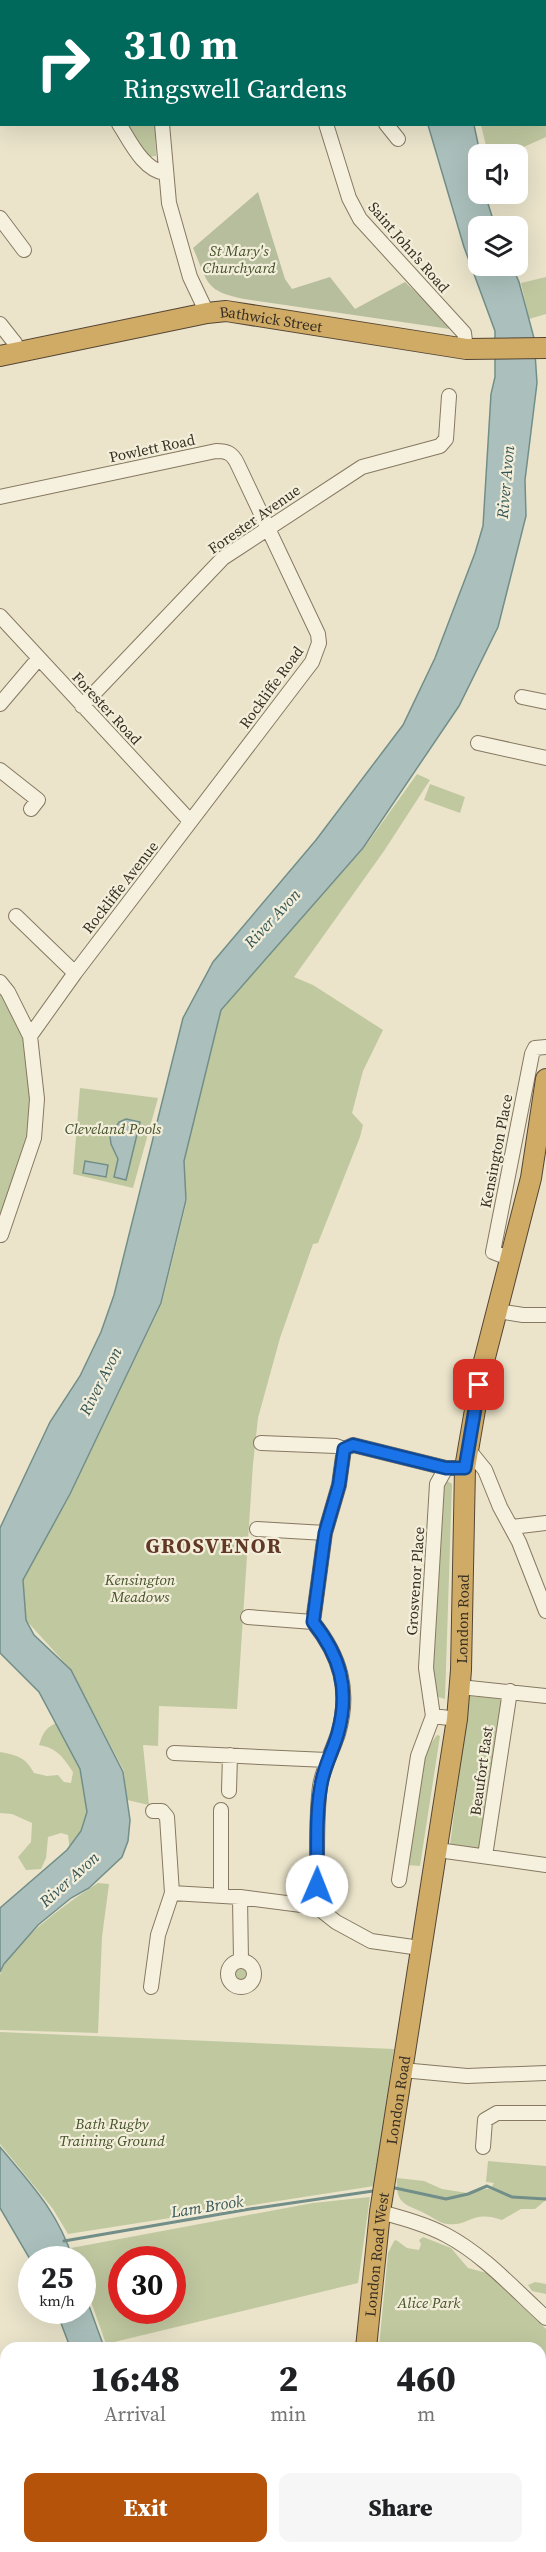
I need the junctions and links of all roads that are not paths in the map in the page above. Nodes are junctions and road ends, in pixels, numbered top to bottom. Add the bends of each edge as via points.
1 (120, 126) edge
2 (162, 126) edge
3 (327, 126) edge
4 (388, 126) edge
5 (398, 140) dead end
6 (165, 173) junction
7 (0, 218) edge
8 (24, 250) dead end
9 (207, 313) junction
10 (0, 324) edge
11 (542, 348) edge
12 (466, 349) junction
13 (8, 354) edge
14 (448, 396) dead end
15 (0, 497) edge
16 (268, 527) junction
17 (0, 616) edge
18 (39, 658) junction
19 (0, 704) edge
20 (82, 706) junction
21 (478, 743) dead end
22 (546, 758) edge
23 (0, 770) edge
24 (31, 809) dead end
25 (190, 821) junction
26 (16, 916) dead end
27 (75, 973) junction
28 (0, 982) edge
29 (30, 1036) junction
30 (546, 1047) edge
31 (546, 1084) edge
32 (2, 1235) dead end
33 (511, 1259) junction
34 (497, 1311) junction
35 (546, 1316) edge
36 (267, 1440) dead end
37 (344, 1449) junction
38 (460, 1462) junction
39 (546, 1523) edge
40 (512, 1527) junction
41 (258, 1529) dead end
42 (325, 1533) junction
43 (546, 1611) edge
44 (248, 1617) dead end
45 (313, 1622) junction
46 (460, 1687) junction
47 (510, 1691) junction
48 (546, 1696) edge
49 (433, 1716) junction
50 (457, 1719) junction
51 (230, 1755) junction
52 (182, 1757) dead end
53 (327, 1760) junction
54 (229, 1791) dead end
55 (221, 1810) dead end
56 (153, 1811) dead end
57 (438, 1850) junction
58 (485, 1856) junction
59 (546, 1865) edge
60 (399, 1880) dead end
61 (172, 1893) junction
62 (221, 1896) junction
63 (240, 1897) junction
64 (317, 1907) junction
65 (420, 1948) junction
66 (241, 1961) dead end
67 (152, 1987) dead end
68 (402, 2070) junction
69 (546, 2073) edge
70 (546, 2113) edge
71 (483, 2147) dead end
72 (388, 2161) joint
73 (380, 2211) junction
74 (546, 2317) edge
75 (367, 2342) edge

1 - 6 street via 144,161
2 - 6 street
3 - 12 street, Saint John's Road via 349,198 360,219 464,333
4 - 5 street
6 - 9 street via 190,277
7 - 8 street
9 - 12 highway, Bathwick Street via 226,311
9 - 13 highway, Bathwick Street
10 - 13 street via 15,343
11 - 12 highway, Bathwick Street
14 - 16 street, Forester Avenue via 446,439 440,447 362,467
15 - 16 street, Powlett Road via 226,451 233,455
16 - 20 street, Forester Avenue via 212,568
16 - 25 street, Rockliffe Road via 318,634 316,653
17 - 18 street, Forester Road
18 - 19 street
18 - 20 street, Forester Road
20 - 25 street, Forester Road
21 - 22 street
23 - 24 street via 38,800
25 - 27 street, Rockliffe Avenue
26 - 27 street
27 - 29 street, Rockliffe Avenue
28 - 29 street
29 - 32 street via 37,1120
30 - 33 street, Kensington Place via 535,1048 532,1053 493,1252
31 - 33 highway, London Road via 534,1162
33 - 34 highway, London Road
34 - 35 street
34 - 38 highway, London Road
36 - 37 street
37 - 38 street via 353,1445
37 - 42 street via 339,1485
38 - 40 street via 483,1467
38 - 46 highway, London Road
38 - 49 street, Grosvenor Place via 437,1484 426,1668
39 - 40 street
40 - 43 street
41 - 42 street
42 - 45 street
44 - 45 street
45 - 53 street via 329,1642 341,1677 343,1703 338,1733
46 - 47 street
46 - 50 highway, London Road
47 - 48 street
47 - 58 street, Beaufort East
49 - 50 street
49 - 60 street, Grosvenor Place via 418,1756
50 - 57 highway, London Road
51 - 52 street
51 - 53 street
51 - 54 street
53 - 64 street via 318,1803
55 - 62 street
56 - 61 street via 162,1811 167,1817
57 - 58 street
57 - 65 highway, London Road
58 - 59 street
61 - 62 street
61 - 67 street via 158,1935
62 - 63 street
63 - 64 street
63 - 66 street
64 - 65 street via 371,1941
65 - 68 highway, London Road
68 - 69 street via 467,2076
68 - 72 highway, London Road
70 - 71 street via 497,2113 485,2120
72 - 73 highway, London Road West
73 - 74 street via 406,2218 460,2244
73 - 75 highway, London Road West

